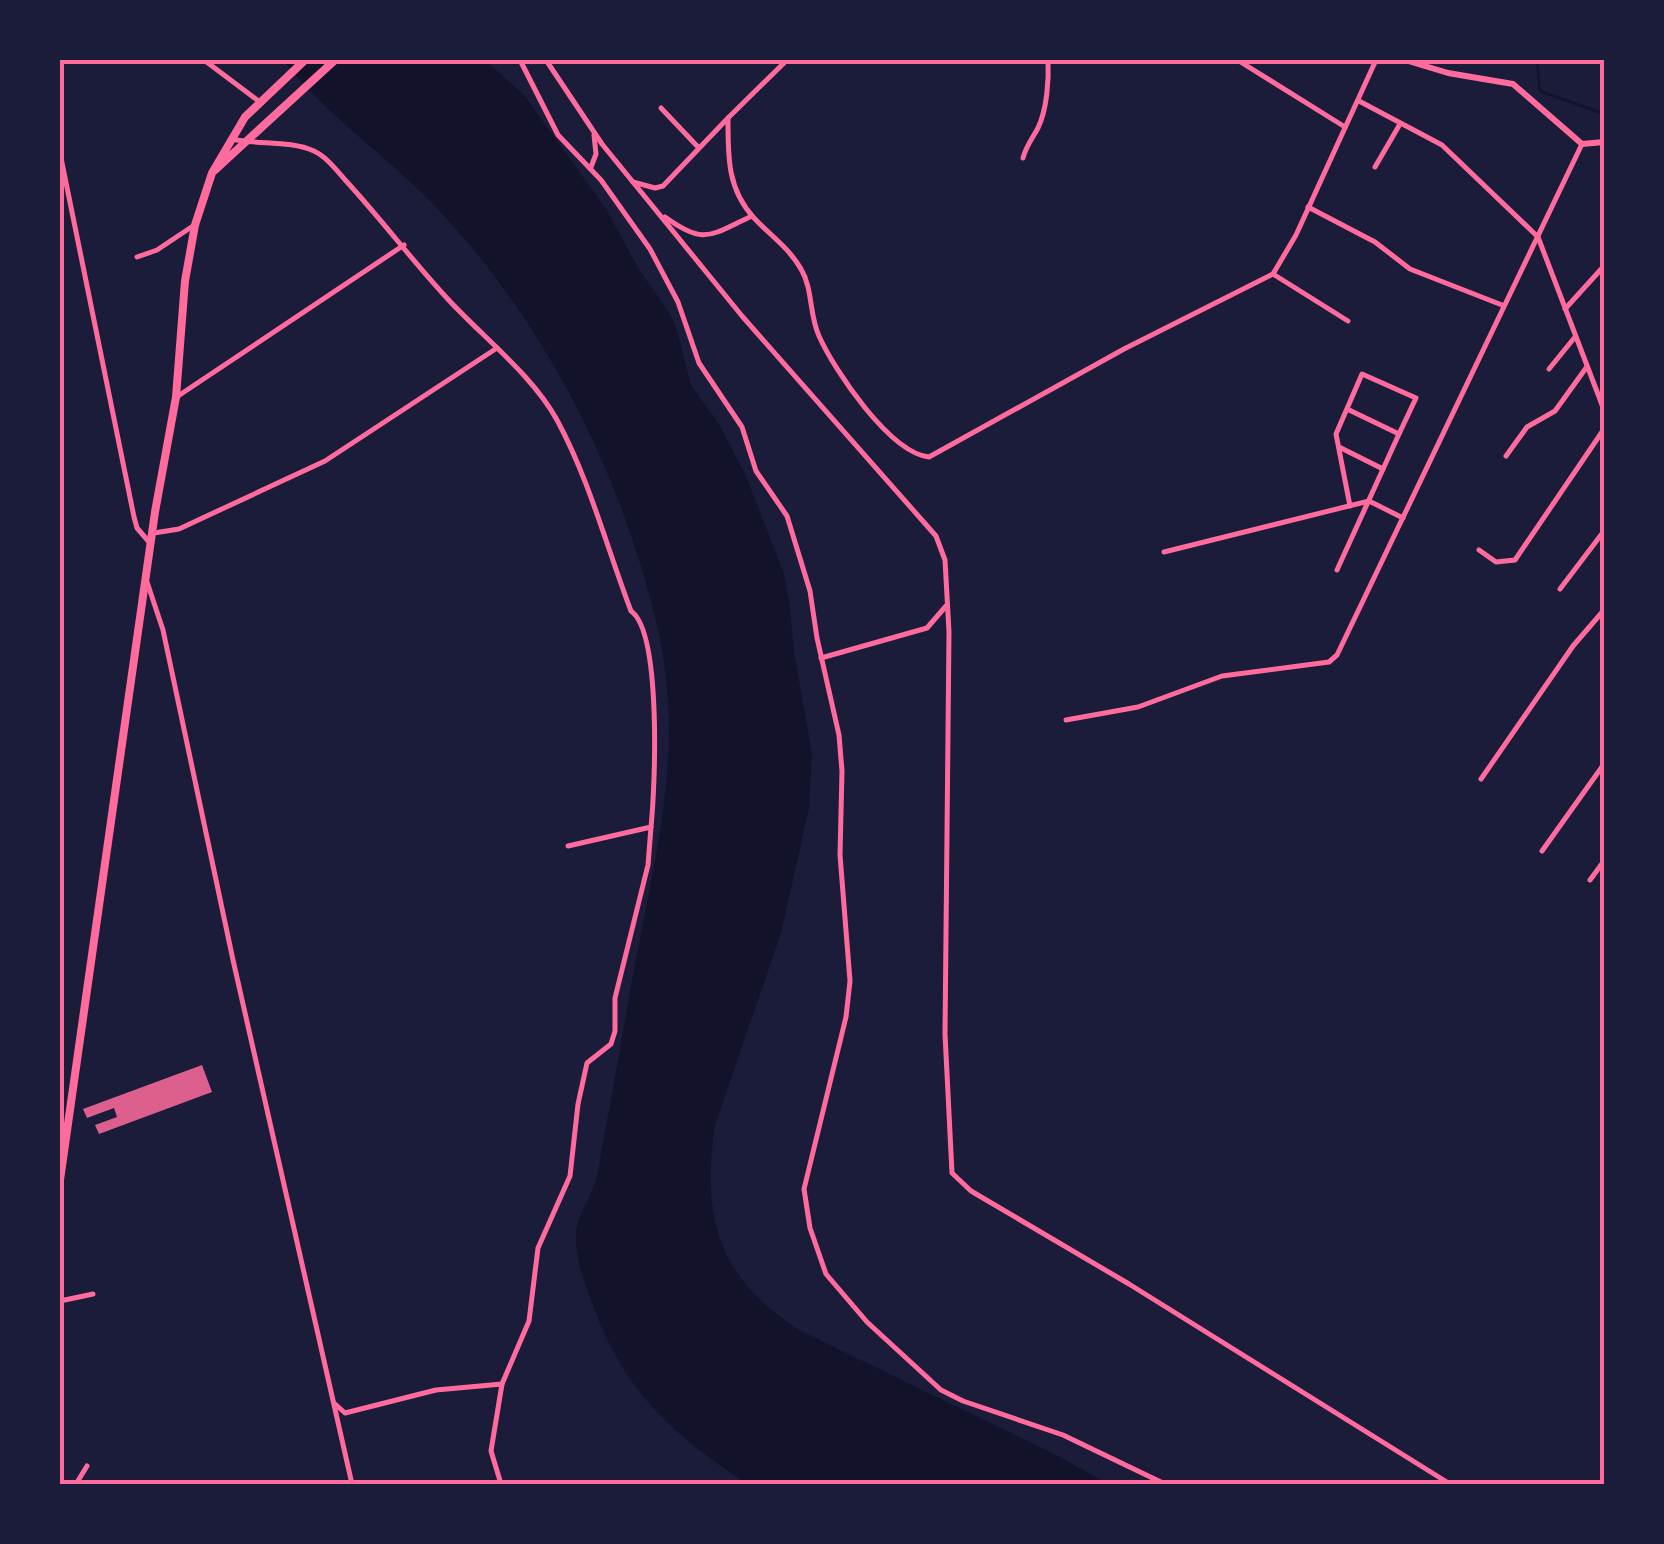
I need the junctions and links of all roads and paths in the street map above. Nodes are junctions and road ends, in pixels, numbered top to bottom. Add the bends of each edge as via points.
1 (204, 60) edge
2 (305, 60) edge
3 (334, 60) edge
4 (520, 60) edge
5 (546, 60) edge
6 (788, 60) edge
7 (1048, 60) edge
8 (1376, 60) edge
9 (1405, 60) edge
10 (1238, 62) edge
11 (1360, 101) junction
12 (261, 103) junction
13 (661, 108) dead end
14 (728, 118) junction
15 (1400, 124) junction
16 (1345, 126) junction
17 (591, 128) junction
18 (232, 139) junction
19 (247, 142) junction
20 (1604, 142) edge
21 (1582, 144) junction
22 (698, 147) junction
23 (60, 153) edge
24 (1022, 158) dead end
25 (591, 167) junction
26 (1374, 167) dead end
27 (212, 173) junction
28 (634, 182) junction
29 (1308, 207) junction
30 (659, 212) junction
31 (752, 216) junction
32 (195, 225) junction
33 (1538, 237) junction
34 (404, 244) junction
35 (137, 257) dead end
36 (1604, 266) edge
37 (1273, 274) junction
38 (1502, 305) junction
39 (1565, 308) junction
40 (1348, 322) dead end
41 (1575, 338) junction
42 (496, 348) junction
43 (1588, 366) junction
44 (1550, 370) dead end
45 (176, 397) junction
46 (1347, 408) junction
47 (1604, 410) edge
48 (1604, 429) edge
49 (1399, 434) junction
50 (1339, 447) junction
51 (1506, 456) dead end
52 (1383, 469) junction
53 (1369, 501) junction
54 (1350, 506) junction
55 (1404, 518) junction
56 (1604, 531) edge
57 (154, 533) junction
58 (152, 545) junction
59 (1479, 550) dead end
60 (1164, 552) dead end
61 (1337, 570) dead end
62 (147, 582) junction
63 (1560, 589) dead end
64 (947, 604) junction
65 (1604, 610) edge
66 (821, 658) junction
67 (1066, 720) dead end
68 (1604, 764) edge
69 (1481, 779) dead end
70 (651, 827) junction
71 (568, 846) dead end
72 (1542, 851) dead end
73 (1604, 861) edge
74 (1590, 880) dead end
75 (60, 1180) edge
76 (93, 1294) dead end
77 (60, 1302) edge
78 (502, 1384) junction
79 (333, 1402) junction
80 (86, 1466) dead end
81 (76, 1484) edge
82 (352, 1484) edge
83 (502, 1484) edge
84 (1165, 1484) edge
85 (1450, 1484) edge

1 - 12 street
2 - 12 highway
3 - 19 highway
4 - 25 street via 558,135
5 - 17 street
6 - 14 street
7 - 24 street via 1039,126
8 - 11 street
9 - 21 street via 1513,84
10 - 16 street
11 - 15 street
11 - 16 street
12 - 18 highway
13 - 22 street
14 - 22 street
14 - 31 street via 728,172
15 - 26 street
15 - 33 street via 1442,145
16 - 29 street
17 - 25 street
17 - 28 street
18 - 19 street
18 - 27 highway
19 - 27 highway
19 - 34 street via 324,156
20 - 21 street
21 - 33 street
22 - 28 street via 663,186
23 - 58 street via 134,517
25 - 66 street via 650,249 699,363 742,427 756,470 787,516
27 - 32 highway
28 - 30 street
29 - 37 street
29 - 38 street via 1410,269
30 - 31 street via 700,236
30 - 64 street via 936,536 945,560
31 - 37 street via 798,264 818,334 870,416 923,456
32 - 35 street
32 - 45 highway
33 - 38 street
33 - 39 street
34 - 42 street
34 - 45 street
36 - 39 street
37 - 40 street
38 - 55 street
39 - 41 street
41 - 43 street
41 - 44 street
42 - 57 street via 325,461 179,529
42 - 70 street via 554,416 631,611 639,616 653,671
43 - 47 street
43 - 51 street via 1555,412 1527,427
45 - 57 highway
46 - 49 street
46 - 49 street via 1362,374 1416,398
46 - 50 street via 1336,434
48 - 59 street via 1514,560 1496,562
49 - 52 street
50 - 52 street
50 - 54 street
52 - 53 street
53 - 54 street
53 - 55 street
53 - 61 street
54 - 60 street
55 - 67 street via 1342,648 1329,662 1222,676 1138,707
56 - 63 street
57 - 58 highway
58 - 62 highway
62 - 75 highway
62 - 79 street
64 - 66 street via 927,628
64 - 85 street via 945,1034 952,1173
65 - 69 street
66 - 84 street via 840,736 850,981 804,1189 820,1260 830,1282 866,1322 941,1390 1063,1435
68 - 72 street
70 - 71 street
70 - 78 street via 614,1031 610,1044 587,1063 570,1176 538,1248 529,1321
73 - 74 street
76 - 77 street
78 - 79 street via 436,1390 345,1413
78 - 83 street via 491,1451
79 - 82 street
80 - 81 street

